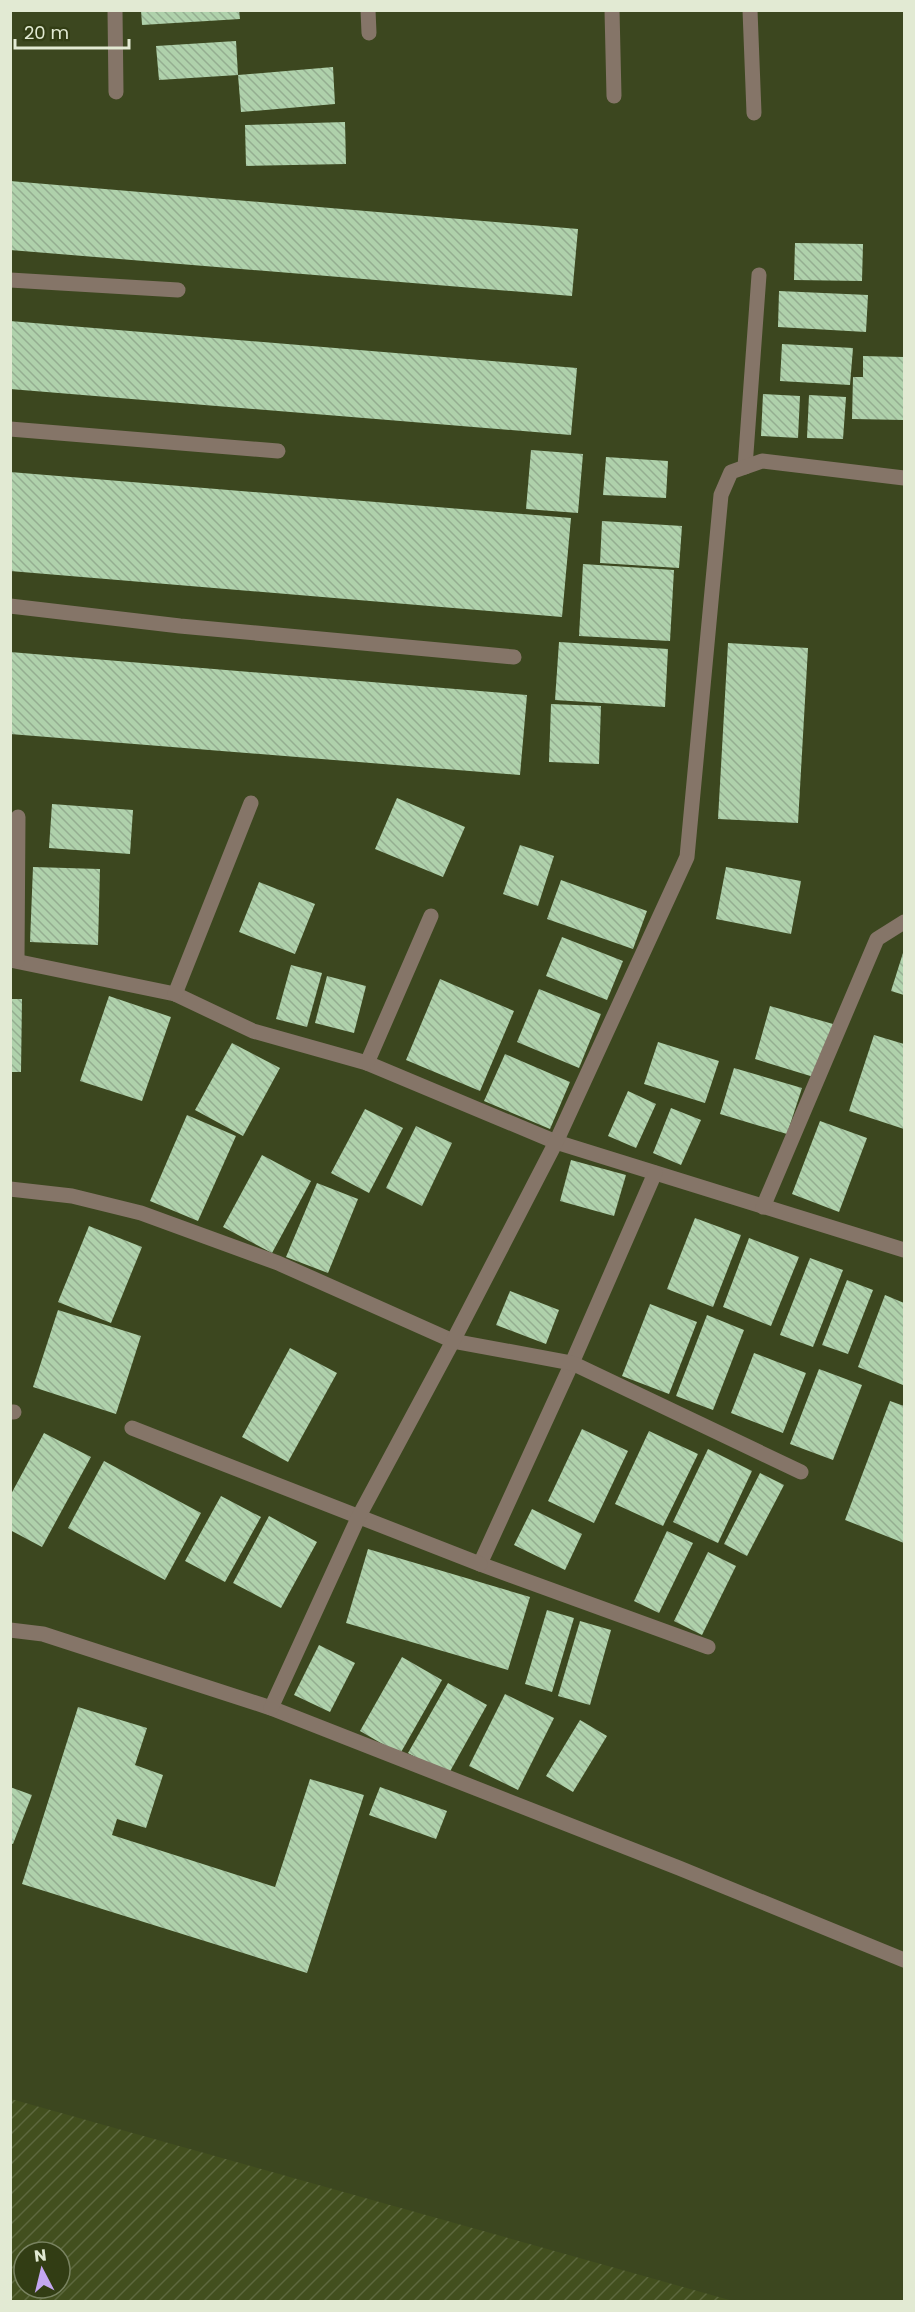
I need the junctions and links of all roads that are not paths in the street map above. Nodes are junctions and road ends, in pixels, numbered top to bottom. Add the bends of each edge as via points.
1 (115, 10) edge
2 (368, 10) edge
3 (612, 10) edge
4 (750, 10) edge
5 (369, 33) dead end
6 (116, 92) dead end
7 (614, 96) dead end
8 (754, 113) dead end
9 (759, 275) dead end
10 (10, 280) edge
11 (178, 290) dead end
12 (10, 429) edge
13 (278, 451) dead end
14 (745, 467) junction
15 (904, 478) edge
16 (10, 606) edge
17 (514, 657) dead end
18 (251, 803) dead end
19 (18, 817) dead end
20 (431, 916) dead end
21 (904, 922) edge
22 (14, 960) edge
23 (175, 994) junction
24 (367, 1063) junction
25 (556, 1142) junction
26 (655, 1173) junction
27 (10, 1189) edge
28 (764, 1207) junction
29 (904, 1250) edge
30 (453, 1341) junction
31 (572, 1363) junction
32 (132, 1428) dead end
33 (801, 1472) dead end
34 (359, 1516) junction
35 (480, 1564) junction
36 (10, 1630) edge
37 (708, 1647) dead end
38 (271, 1708) junction
39 (904, 1960) edge

1 - 6 street
2 - 5 street
3 - 7 street
4 - 8 street
9 - 14 street
10 - 11 street
12 - 13 street
14 - 15 street via 762,461
14 - 25 street via 731,472 721,495 687,857
16 - 17 street
18 - 23 street
19 - 22 street
20 - 24 street
21 - 28 street via 877,939
22 - 23 street
23 - 24 street via 253,1031
24 - 25 street
25 - 26 street
25 - 30 street
26 - 28 street
26 - 31 street
27 - 30 street via 72,1196 141,1213 278,1263
28 - 29 street
30 - 31 street
30 - 34 street
31 - 33 street
31 - 35 street
32 - 34 street
34 - 35 street
34 - 38 street
35 - 37 street
36 - 38 street via 43,1634
38 - 39 street

